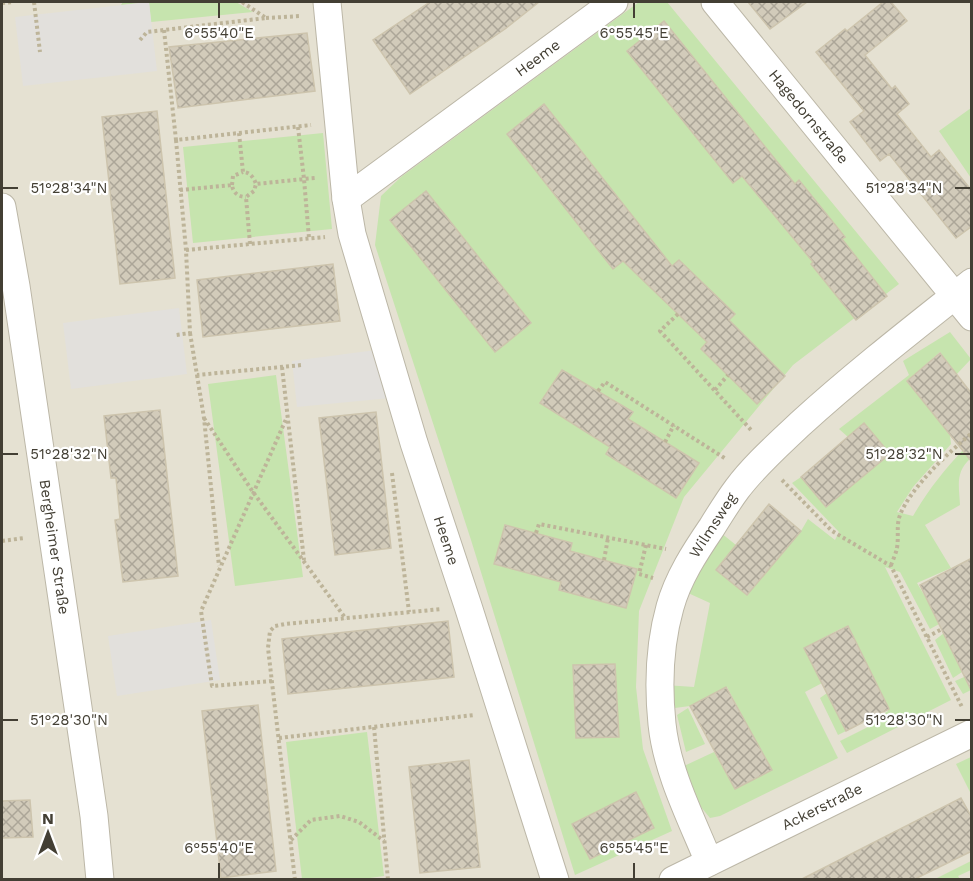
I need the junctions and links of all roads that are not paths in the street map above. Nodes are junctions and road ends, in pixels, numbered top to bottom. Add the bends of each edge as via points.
1 (614, 2) edge
2 (715, 2) edge
3 (328, 8) edge
4 (345, 187) junction
5 (2, 207) edge
6 (963, 288) edge
7 (972, 317) edge
8 (969, 725) edge
9 (94, 816) junction
10 (708, 862) junction
11 (100, 879) edge
12 (114, 879) edge
13 (555, 879) edge
14 (673, 879) edge

1 - 4 street, Heeme
2 - 6 street, Hagedornstraße
3 - 4 street, Heeme
4 - 13 street, Heeme via 352,234 414,443
5 - 9 street, Bergheimer Straße
6 - 7 street, Hagedornstraße
6 - 10 street, Wilmsweg via 827,399 761,462 737,489 693,554 670,605 659,689 662,727 670,763
8 - 10 street, Ackerstraße
9 - 11 street, Bergheimer Straße
9 - 12 street, Bergheimer Straße
10 - 14 street, Ackerstraße

